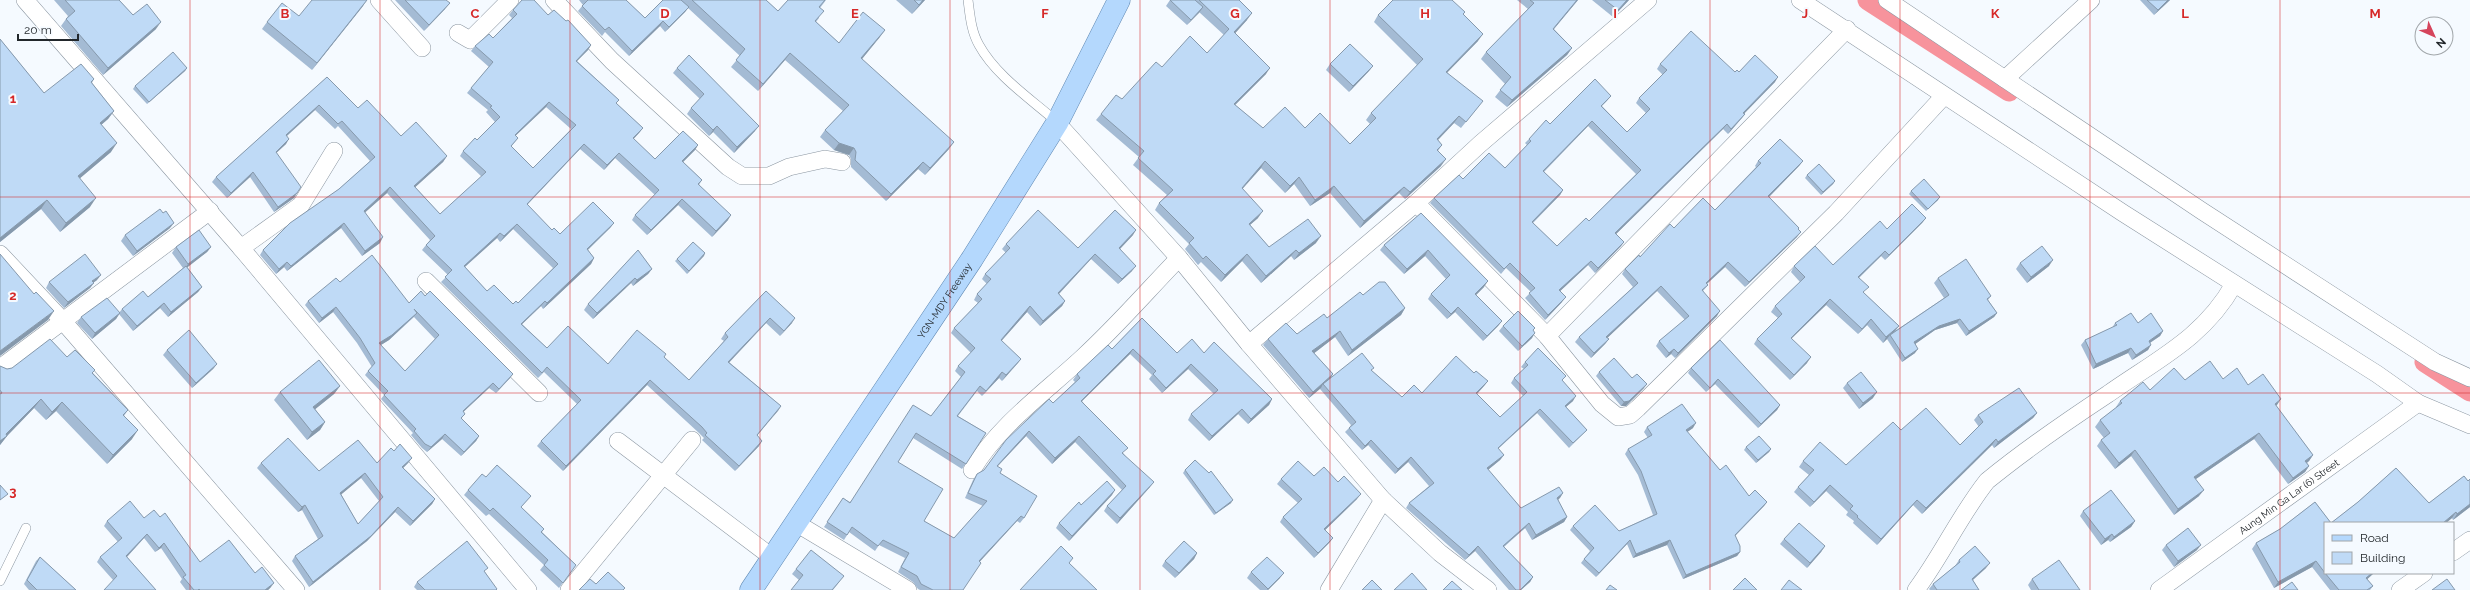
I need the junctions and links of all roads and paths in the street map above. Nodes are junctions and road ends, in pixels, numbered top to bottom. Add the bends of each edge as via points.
1 (25, 0) edge
2 (379, 0) edge
3 (510, 0) edge
4 (554, 0) edge
5 (968, 0) edge
6 (1119, 0) edge
7 (1648, 0) edge
8 (1800, 0) edge
9 (2091, 0) edge
10 (1896, 2) edge
11 (1847, 29) junction
12 (458, 33) dead end
13 (422, 48) dead end
14 (2005, 79) junction
15 (1943, 97) junction
16 (1057, 123) junction
17 (334, 152) dead end
18 (842, 162) dead end
19 (1416, 203) junction
20 (210, 211) junction
21 (241, 248) junction
22 (0, 254) edge
23 (1179, 258) junction
24 (426, 281) dead end
25 (2234, 284) junction
26 (62, 320) junction
27 (1548, 336) junction
28 (1249, 344) junction
29 (0, 368) edge
30 (2470, 378) edge
31 (539, 394) dead end
32 (2418, 403) junction
33 (2470, 425) edge
34 (692, 440) dead end
35 (618, 441) dead end
36 (972, 470) dead end
37 (663, 476) junction
38 (1383, 500) junction
39 (796, 523) junction
40 (26, 528) dead end
41 (2470, 540) edge
42 (2454, 551) edge
43 (773, 558) junction
44 (2423, 574) edge
45 (0, 581) edge
46 (296, 590) edge
47 (528, 590) edge
48 (569, 590) edge
49 (751, 590) edge
50 (908, 590) edge
51 (1330, 590) edge
52 (1488, 590) edge
53 (1916, 590) edge
54 (2160, 590) edge
55 (2400, 590) edge

1 - 20 street
2 - 13 street
3 - 12 street via 470,40
4 - 18 street via 612,61 728,167 742,176 769,176 789,167 825,159
5 - 16 lane via 978,44 992,64
6 - 16 main road, YGN-MDY Freeway
7 - 19 street via 1480,144
8 - 11 street
9 - 14 street
10 - 14 street
11 - 15 street
11 - 27 street
14 - 30 street via 2435,362
15 - 25 street
15 - 27 street via 1836,213 1630,415 1618,417 1611,412
16 - 23 street
16 - 39 main road, YGN-MDY Freeway via 972,259
17 - 21 street via 300,205
19 - 27 street
19 - 28 street
20 - 21 street
20 - 26 street
21 - 47 street
22 - 26 street
23 - 28 street
23 - 36 street via 1083,357 1001,432 984,450
24 - 31 street
25 - 32 street via 2377,374
25 - 53 street via 2224,301 2202,326 2169,355 2108,393 1987,481 1972,500 1931,571
26 - 29 street
26 - 46 street
28 - 38 street
32 - 33 street
32 - 54 street, Aung Min Ga Lar (6) Street
34 - 37 street
35 - 37 street
37 - 43 street
37 - 48 street
38 - 51 street
38 - 52 street via 1440,553
39 - 43 main road, YGN-MDY Freeway
39 - 50 street
40 - 45 lane
41 - 42 street
43 - 49 main road, YGN-MDY Freeway
44 - 55 street

